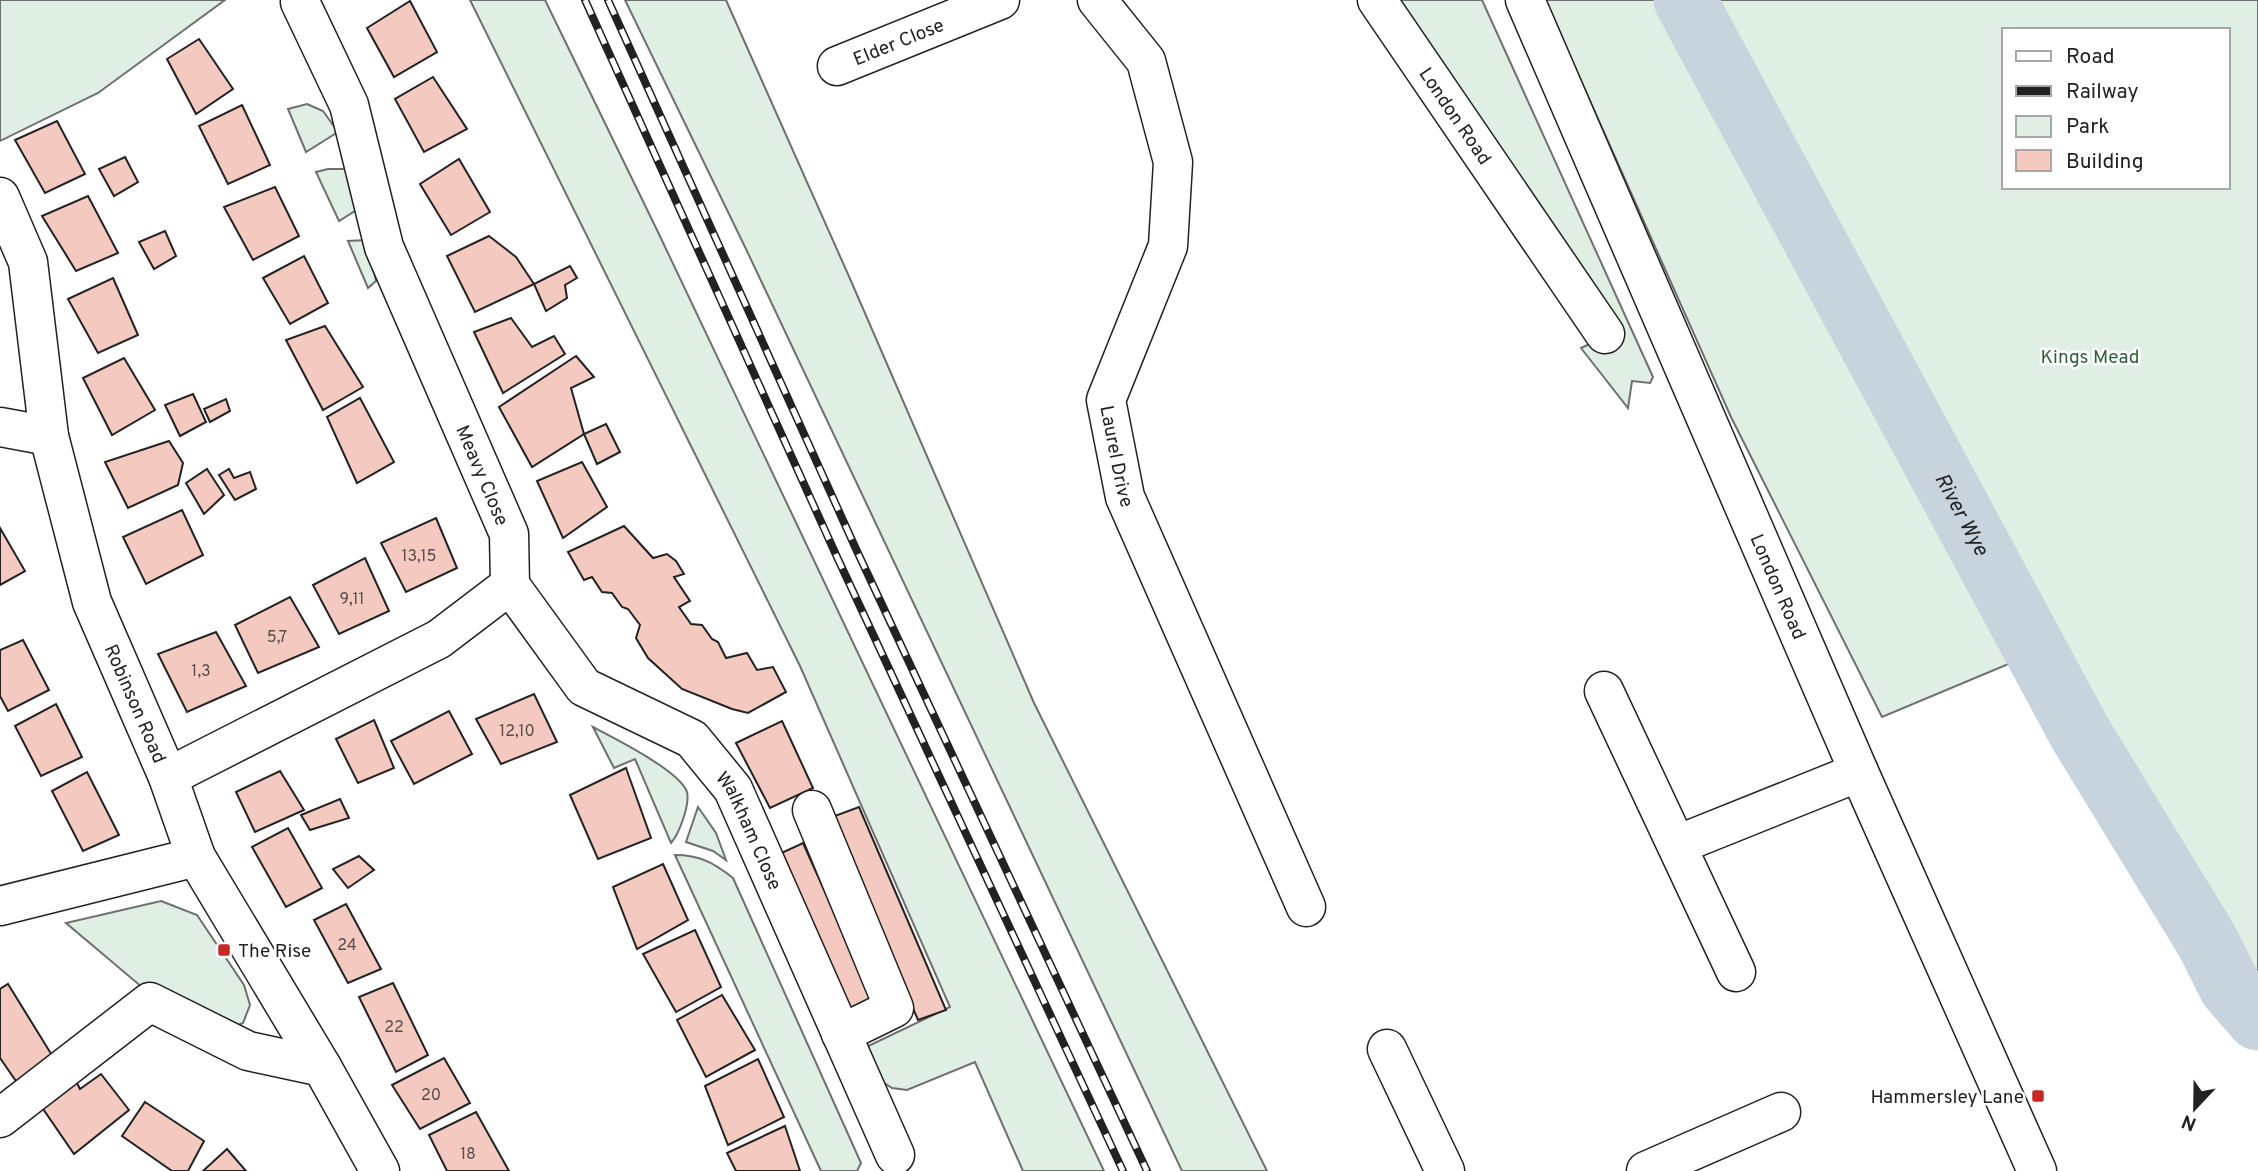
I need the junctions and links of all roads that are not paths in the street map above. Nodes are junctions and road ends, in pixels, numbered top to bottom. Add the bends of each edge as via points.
1 (1000, 0) edge
2 (1097, 0) edge
3 (1377, 0) edge
4 (1525, 0) edge
5 (300, 2) edge
6 (837, 66) dead end
7 (0, 197) edge
8 (1605, 334) dead end
9 (0, 427) edge
10 (49, 436) junction
11 (510, 585) junction
12 (1604, 691) dead end
13 (1859, 772) junction
14 (168, 777) junction
15 (812, 810) dead end
16 (1677, 845) junction
17 (196, 857) junction
18 (0, 906) edge
19 (1306, 907) dead end
20 (1736, 972) dead end
21 (841, 1034) junction
22 (1387, 1049) dead end
23 (322, 1067) junction
24 (1781, 1112) dead end
25 (0, 1118) edge
26 (895, 1155) dead end
27 (380, 1171) edge
28 (1445, 1171) edge
29 (1646, 1171) edge
30 (2037, 1171) edge

1 - 6 street, Elder Close
2 - 19 street, Laurel Drive via 1146,61 1173,162 1168,246 1106,400 1125,497
3 - 8 street, London Road
4 - 13 street, London Road
5 - 11 street, Meavy Close via 349,105 384,247 509,534
7 - 10 street, Robinson Road via 28,262
9 - 10 street
10 - 14 street, Robinson Road via 92,602
11 - 14 street via 439,639
11 - 21 street, Walkham Close via 584,687 692,739 733,789
12 - 16 street
13 - 16 street
13 - 30 street, London Road
14 - 17 street, Robinson Road
15 - 21 street via 894,1008
16 - 20 street
17 - 18 street
17 - 23 street, Robinson Road
21 - 26 street, Walkham Close
22 - 28 street
23 - 25 street via 248,1051 150,1003
23 - 27 street, Robinson Road
24 - 29 street

